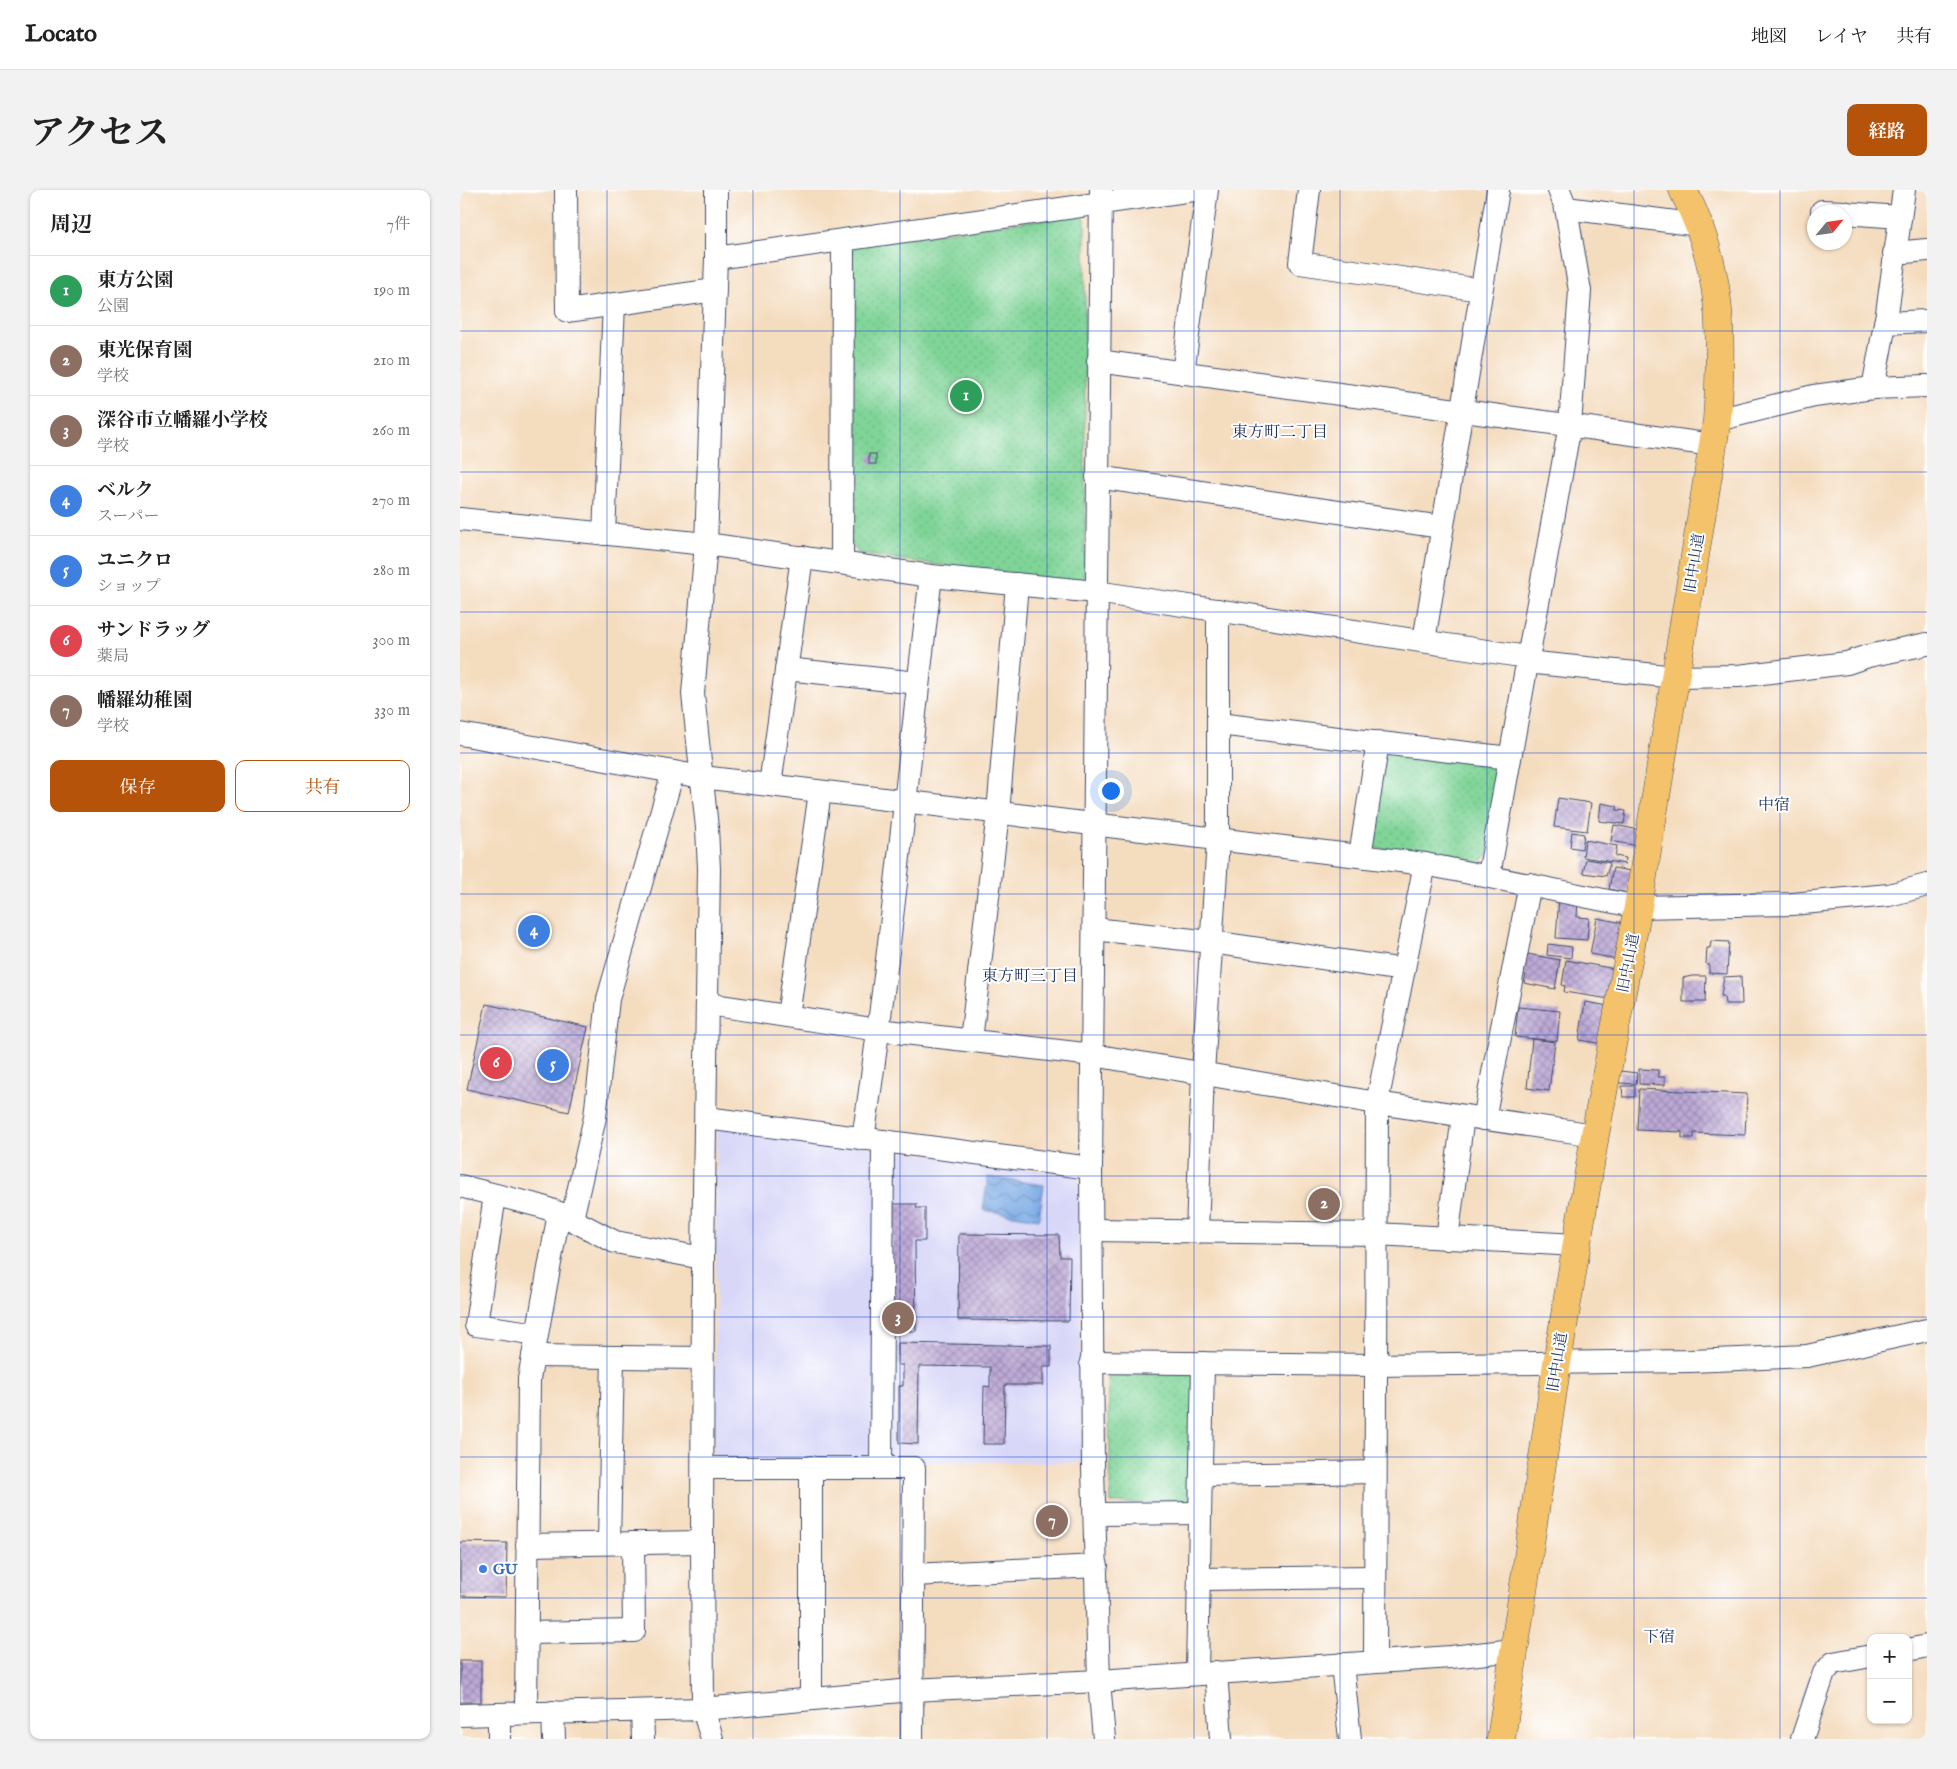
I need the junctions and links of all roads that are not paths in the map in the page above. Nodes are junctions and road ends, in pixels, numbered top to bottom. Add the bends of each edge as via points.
1 (566, 190) edge
2 (716, 190) edge
3 (1193, 190) edge
4 (1207, 190) edge
5 (1309, 190) edge
6 (1498, 190) edge
7 (1683, 190) edge
8 (1904, 190) edge
9 (1100, 197) edge
10 (1562, 199) edge
11 (1852, 214) edge
12 (1900, 217) junction
13 (1699, 225) junction
14 (843, 241) junction
15 (1927, 250) edge
16 (1894, 253) junction
17 (716, 258) junction
18 (715, 290) junction
19 (1481, 290) junction
20 (614, 304) junction
21 (1927, 321) edge
22 (1886, 323) junction
23 (1098, 361) junction
24 (1182, 373) junction
25 (1927, 386) edge
26 (1873, 388) junction
27 (1462, 411) junction
28 (1570, 425) junction
29 (1715, 432) junction
30 (1097, 477) junction
31 (460, 520) edge
32 (1442, 527) junction
33 (604, 534) junction
34 (706, 544) junction
35 (802, 557) junction
36 (842, 562) junction
37 (930, 576) junction
38 (1017, 584) junction
39 (1096, 592) junction
40 (1218, 610) junction
41 (1424, 641) junction
42 (1927, 644) edge
43 (1527, 660) junction
44 (786, 669) junction
45 (1676, 677) junction
46 (918, 683) junction
47 (1218, 724) junction
48 (460, 734) edge
49 (1378, 742) junction
50 (1510, 758) junction
51 (673, 772) junction
52 (702, 777) junction
53 (770, 785) junction
54 (820, 792) junction
55 (903, 802) junction
56 (998, 813) junction
57 (1094, 825) junction
58 (1218, 840) junction
59 (1360, 856) junction
60 (1425, 864) junction
61 (1489, 875) junction
62 (1530, 884) junction
63 (1927, 885) edge
64 (1638, 907) junction
65 (1094, 929) junction
66 (1211, 942) junction
67 (1404, 970) junction
68 (708, 1004) junction
69 (788, 1016) junction
70 (879, 1030) junction
71 (971, 1040) junction
72 (1093, 1055) junction
73 (1202, 1073) junction
74 (1377, 1103) junction
75 (1474, 1117) junction
76 (706, 1118) junction
77 (1595, 1135) junction
78 (873, 1140) junction
79 (1091, 1168) junction
80 (460, 1186) edge
81 (495, 1195) junction
82 (566, 1216) junction
83 (1092, 1230) junction
84 (1197, 1232) junction
85 (1376, 1234) junction
86 (1447, 1239) junction
87 (1576, 1245) junction
88 (703, 1258) junction
89 (1927, 1330) edge
90 (537, 1334) junction
91 (533, 1356) junction
92 (613, 1357) junction
93 (702, 1358) junction
94 (1091, 1362) junction
95 (1203, 1363) junction
96 (1557, 1363) junction
97 (1376, 1365) junction
98 (811, 1467) junction
99 (703, 1468) junction
100 (881, 1468) junction
101 (1375, 1472) junction
102 (1201, 1475) junction
103 (1200, 1512) junction
104 (1095, 1514) junction
105 (702, 1542) junction
106 (609, 1543) junction
107 (633, 1543) junction
108 (527, 1545) junction
109 (1097, 1566) junction
110 (913, 1575) junction
111 (1375, 1577) junction
112 (1199, 1579) junction
113 (527, 1634) junction
114 (1927, 1646) edge
115 (1912, 1649) edge
116 (1514, 1650) junction
117 (1867, 1657) edge
118 (1375, 1662) junction
119 (1342, 1664) junction
120 (1206, 1673) junction
121 (1099, 1681) junction
122 (912, 1690) junction
123 (811, 1699) junction
124 (703, 1709) junction
125 (642, 1711) junction
126 (553, 1712) junction
127 (526, 1713) junction
128 (499, 1714) junction
129 (460, 1715) edge
130 (499, 1739) edge
131 (554, 1739) edge
132 (643, 1739) edge
133 (712, 1739) edge
134 (912, 1739) edge
135 (1104, 1739) edge
136 (1221, 1739) edge
137 (1350, 1739) edge
138 (1501, 1739) edge
139 (1802, 1739) edge

1 - 20 street via 567,311
2 - 17 street
3 - 9 street
4 - 24 street
5 - 19 street via 1300,263
6 - 19 street
7 - 13 main road, 旧中山道
8 - 12 street
9 - 14 street
9 - 23 street
10 - 13 street
10 - 28 street via 1580,291
11 - 12 street
12 - 16 street
13 - 29 main road, 旧中山道 via 1712,267 1720,315 1722,354
14 - 17 street
14 - 36 street
15 - 16 street
16 - 22 street
17 - 18 street
18 - 20 street
18 - 34 street
19 - 27 street
20 - 33 street
21 - 22 street
22 - 26 street
23 - 24 street
23 - 30 street
24 - 27 street
25 - 26 street
26 - 29 street via 1814,396
27 - 28 street
27 - 32 street
28 - 29 street
28 - 43 street
29 - 45 main road, 旧中山道
30 - 32 street
30 - 39 street
31 - 33 street
32 - 41 street
33 - 34 street
34 - 35 street
34 - 52 street via 693,672
35 - 36 street
35 - 44 street
36 - 37 street
37 - 38 street
37 - 46 street
38 - 39 street
38 - 56 street
39 - 40 street
39 - 57 street
40 - 41 street
40 - 47 street
41 - 43 street
42 - 45 street via 1817,668 1738,676
43 - 45 street
43 - 50 street
44 - 46 street
44 - 53 street
45 - 64 main road, 旧中山道
46 - 55 street
47 - 49 street
47 - 58 street
48 - 51 street
49 - 50 street
49 - 59 street
50 - 61 street
51 - 52 street
51 - 82 street via 608,999 595,1117
52 - 53 street
52 - 68 street via 709,869
53 - 54 street
54 - 55 street
54 - 69 street
55 - 56 street
55 - 70 street
56 - 57 street
56 - 71 street
57 - 58 street
57 - 65 street
58 - 59 street
58 - 66 street
59 - 60 street
60 - 61 street
60 - 67 street
61 - 62 street
62 - 64 street
62 - 75 street
63 - 64 street via 1889,895 1792,904
64 - 77 main road, 旧中山道
65 - 66 street
65 - 72 street
66 - 67 street
66 - 73 street
67 - 74 street
68 - 69 street
68 - 76 street
69 - 70 street
70 - 71 street
70 - 78 street
71 - 72 street
72 - 73 street
72 - 79 street
73 - 74 street
73 - 84 street
74 - 75 street
74 - 85 street
75 - 77 street
75 - 86 street
76 - 78 street
76 - 88 street
77 - 87 main road, 旧中山道
78 - 79 street
78 - 100 street
79 - 83 street
80 - 81 street
81 - 82 street
81 - 90 street via 476,1325
82 - 88 street via 615,1242
82 - 90 street
83 - 84 street
83 - 94 street
84 - 85 street
85 - 86 street
85 - 97 street
86 - 87 street
87 - 96 main road, 旧中山道
88 - 93 street
89 - 96 street via 1807,1356
90 - 91 street
91 - 92 street
91 - 108 street via 529,1379
92 - 93 street
92 - 106 street
93 - 99 street
94 - 95 street
94 - 104 street
95 - 97 street
95 - 102 street
96 - 97 street
96 - 116 main road, 旧中山道
97 - 101 street
98 - 99 street
98 - 100 street
98 - 123 street
99 - 105 street
100 - 110 street via 914,1468
101 - 102 street
101 - 111 street
102 - 103 street
103 - 104 street
103 - 112 street
104 - 109 street
105 - 107 street
105 - 124 street
106 - 107 street
106 - 108 street
107 - 113 street via 634,1630
108 - 113 street
109 - 110 street
109 - 121 street
110 - 122 street
111 - 112 street
111 - 118 street
112 - 120 street
113 - 127 street
114 - 115 street
116 - 118 street
116 - 138 main road, 旧中山道
117 - 139 street via 1833,1663 1824,1673
118 - 119 street
119 - 120 street
119 - 137 street
120 - 121 street
120 - 136 street
121 - 122 street
121 - 135 street
122 - 123 street
122 - 134 street
123 - 124 street
124 - 125 street
124 - 133 street
125 - 126 street
125 - 132 street
126 - 127 street
126 - 131 street
127 - 128 street
128 - 129 street
128 - 130 street

